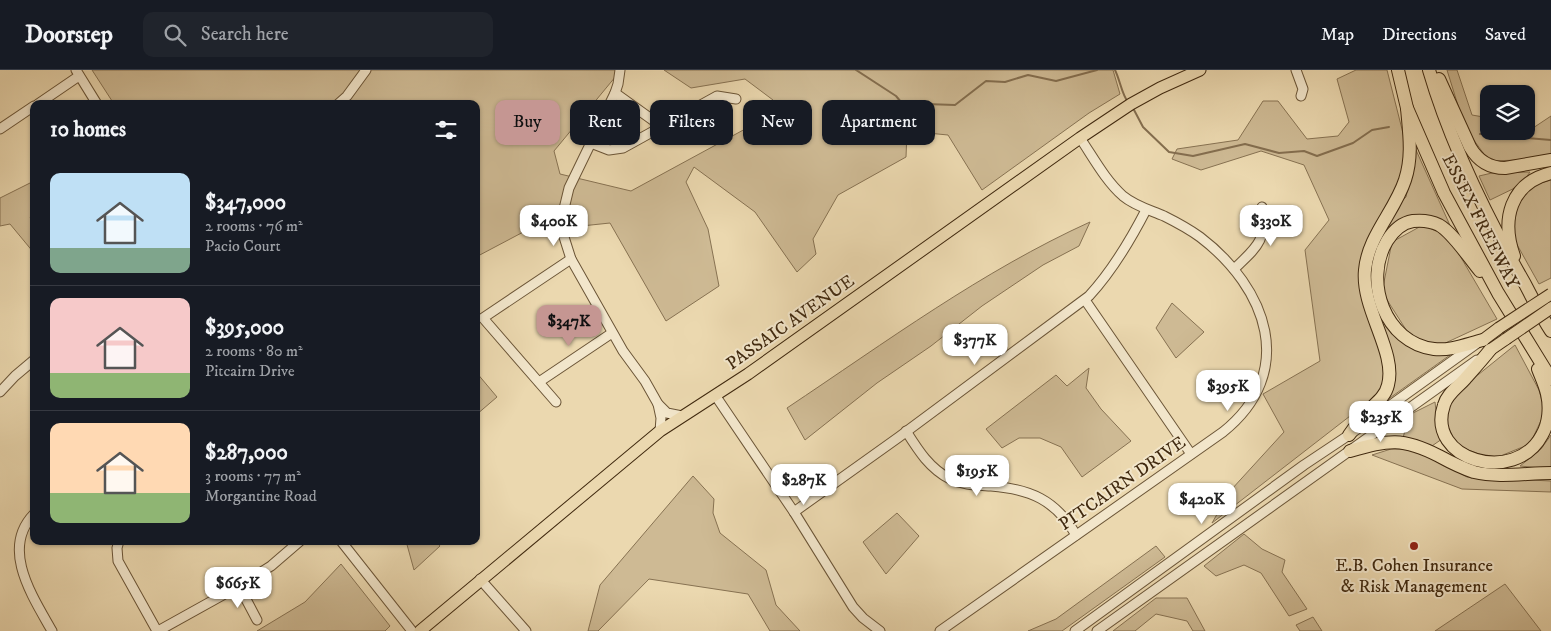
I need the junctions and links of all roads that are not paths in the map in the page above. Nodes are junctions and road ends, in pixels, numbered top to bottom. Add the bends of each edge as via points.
1 (366, 70) edge
2 (620, 70) edge
3 (1200, 70) edge
4 (1296, 70) edge
5 (1398, 70) edge
6 (1429, 70) edge
7 (1434, 70) edge
8 (78, 73) edge
9 (615, 93) junction
10 (1301, 96) dead end
11 (736, 99) dead end
12 (43, 100) edge
13 (95, 100) edge
14 (342, 100) edge
15 (612, 100) edge
16 (710, 100) edge
17 (1407, 108) junction
18 (30, 109) edge
19 (650, 118) edge
20 (0, 129) edge
21 (1080, 138) junction
22 (589, 145) edge
23 (595, 145) edge
24 (628, 145) edge
25 (1551, 160) edge
26 (1551, 173) edge
27 (1262, 207) dead end
28 (1146, 210) junction
29 (571, 259) junction
30 (1234, 269) junction
31 (1526, 286) junction
32 (1498, 293) junction
33 (1551, 294) edge
34 (1084, 300) junction
35 (1551, 308) edge
36 (1549, 328) edge
37 (612, 333) junction
38 (1528, 343) junction
39 (1486, 345) junction
40 (30, 363) edge
41 (1551, 379) edge
42 (539, 382) junction
43 (0, 392) edge
44 (715, 395) junction
45 (556, 402) dead end
46 (658, 404) junction
47 (682, 416) junction
48 (660, 430) junction
49 (906, 431) junction
50 (1349, 435) junction
51 (1350, 451) junction
52 (1191, 454) junction
53 (1551, 473) edge
54 (794, 512) junction
55 (30, 519) edge
56 (1076, 535) junction
57 (118, 545) edge
58 (295, 545) edge
59 (344, 545) edge
60 (480, 579) junction
61 (239, 586) junction
62 (258, 620) dead end
63 (52, 631) edge
64 (157, 631) edge
65 (412, 631) edge
66 (420, 631) edge
67 (526, 631) edge
68 (880, 631) edge
69 (940, 631) edge
70 (1075, 631) edge
71 (1097, 631) edge

1 - 14 street
2 - 9 street
3 - 21 main road, PASSAIC AVENUE via 1129,105
4 - 10 street via 1303,89
5 - 17 highway, ESSEX FREEWAY
6 - 31 highway, ESSEX FREEWAY via 1472,183
7 - 25 highway via 1470,147 1479,159 1491,166 1505,168
8 - 12 street
8 - 13 street
9 - 15 street
9 - 19 street
11 - 16 street via 717,96
17 - 32 highway, ESSEX FREEWAY via 1444,193
17 - 50 highway via 1410,152 1405,180 1374,240 1365,270 1369,306 1389,363 1388,384 1382,398
18 - 20 street
21 - 28 street, PITCAIRN DRIVE via 1114,187
21 - 44 main road, PASSAIC AVENUE
22 - 29 street via 568,188 563,208 564,237
23 - 24 street via 617,150
26 - 31 highway via 1526,185 1516,197 1508,219 1509,237
27 - 30 street via 1264,227 1259,244
28 - 30 street, PITCAIRN DRIVE via 1199,237
28 - 34 street via 1114,267
29 - 37 street
29 - 42 street via 483,318
30 - 52 street, PITCAIRN DRIVE via 1253,295 1262,315 1266,337 1264,370 1252,400 1239,418
31 - 36 highway, ESSEX FREEWAY
32 - 38 highway, ESSEX FREEWAY
32 - 39 highway via 1448,232 1433,222 1417,220 1403,224 1393,232 1381,253 1377,276 1380,300 1391,323 1402,334 1419,345 1435,349
33 - 39 main road, bridge via 1499,328
34 - 49 street
34 - 52 street
35 - 39 main road, bridge via 1506,339
37 - 42 street
37 - 46 street
38 - 39 highway via 1547,394 1547,423 1540,440 1529,451 1516,459 1502,462 1482,462 1461,453 1450,443 1441,425 1447,398
38 - 41 highway, ESSEX FREEWAY
39 - 50 street
39 - 51 street
40 - 43 street
42 - 45 street
44 - 47 main road, PASSAIC AVENUE
44 - 54 street
46 - 47 street via 670,414
46 - 48 street
47 - 48 main road, PASSAIC AVENUE
48 - 60 main road, PASSAIC AVENUE
49 - 54 street
49 - 56 street via 923,458 942,474 965,484 1012,488 1038,496 1060,512
50 - 70 street
51 - 53 highway via 1399,441 1419,446 1462,468 1484,474
51 - 71 street
52 - 56 street, PITCAIRN DRIVE
54 - 68 street via 852,606
55 - 63 street via 20,535 17,562 22,578
56 - 69 street, PITCAIRN DRIVE
57 - 64 street via 118,560
58 - 61 street via 271,566
59 - 65 street
60 - 66 main road, PASSAIC AVENUE
60 - 67 street
61 - 62 street
61 - 64 street

